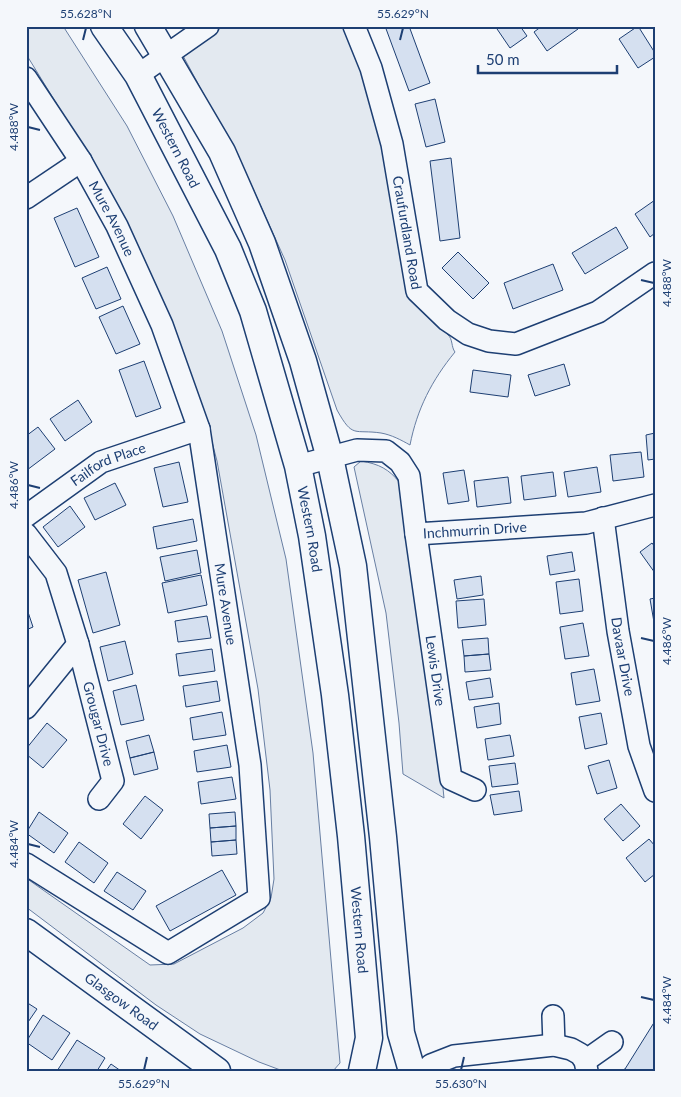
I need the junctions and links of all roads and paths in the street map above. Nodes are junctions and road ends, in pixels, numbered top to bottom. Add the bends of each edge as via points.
1 (104, 26) edge
2 (148, 26) edge
3 (208, 26) edge
4 (354, 26) edge
5 (166, 55) junction
6 (138, 75) junction
7 (26, 78) edge
8 (82, 161) junction
9 (26, 198) edge
10 (655, 274) edge
11 (199, 429) junction
12 (330, 458) junction
13 (298, 466) junction
14 (655, 505) edge
15 (26, 516) edge
16 (604, 518) junction
17 (26, 534) edge
18 (416, 534) junction
19 (78, 644) junction
20 (26, 708) edge
21 (475, 790) dead end
22 (655, 791) edge
23 (99, 799) dead end
24 (26, 864) edge
25 (26, 932) edge
26 (553, 1016) dead end
27 (612, 1042) dead end
28 (554, 1045) junction
29 (586, 1066) edge
30 (217, 1071) edge
31 (362, 1071) edge
32 (412, 1071) edge
33 (425, 1071) edge

1 - 6 main road, Western Road
2 - 5 main road
3 - 5 street
4 - 10 street, Craufurdland Road via 371,68 392,144 417,291 447,320 468,334 489,341 516,344 598,312
5 - 6 street
5 - 12 main road via 222,152 262,243 303,361
6 - 13 main road, Western Road via 224,241 253,311
7 - 8 street, Mure Avenue
8 - 9 street
8 - 11 street, Mure Avenue via 117,226 162,325
11 - 15 street, Failford Place via 101,462
11 - 24 street, Mure Avenue via 250,765 259,898 168,953
12 - 13 street, Inchmurrin Drive
12 - 18 street, Inchmurrin Drive via 357,450 386,451 400,462 408,476
12 - 32 main road via 353,566 401,1033
13 - 31 main road, Western Road via 315,555 351,836 369,1038
14 - 16 street, Inchmurrin Drive
16 - 18 street, Inchmurrin Drive via 586,523
16 - 22 street, Davaar Drive via 618,631 639,746
17 - 19 street, Grougar Drive via 56,573
18 - 21 street, Lewis Drive via 451,779
19 - 20 street
19 - 23 street, Grougar Drive via 113,781
25 - 30 main road, Glasgow Road
26 - 28 street
27 - 29 street
28 - 29 street via 580,1054
28 - 33 street via 454,1056 431,1065

